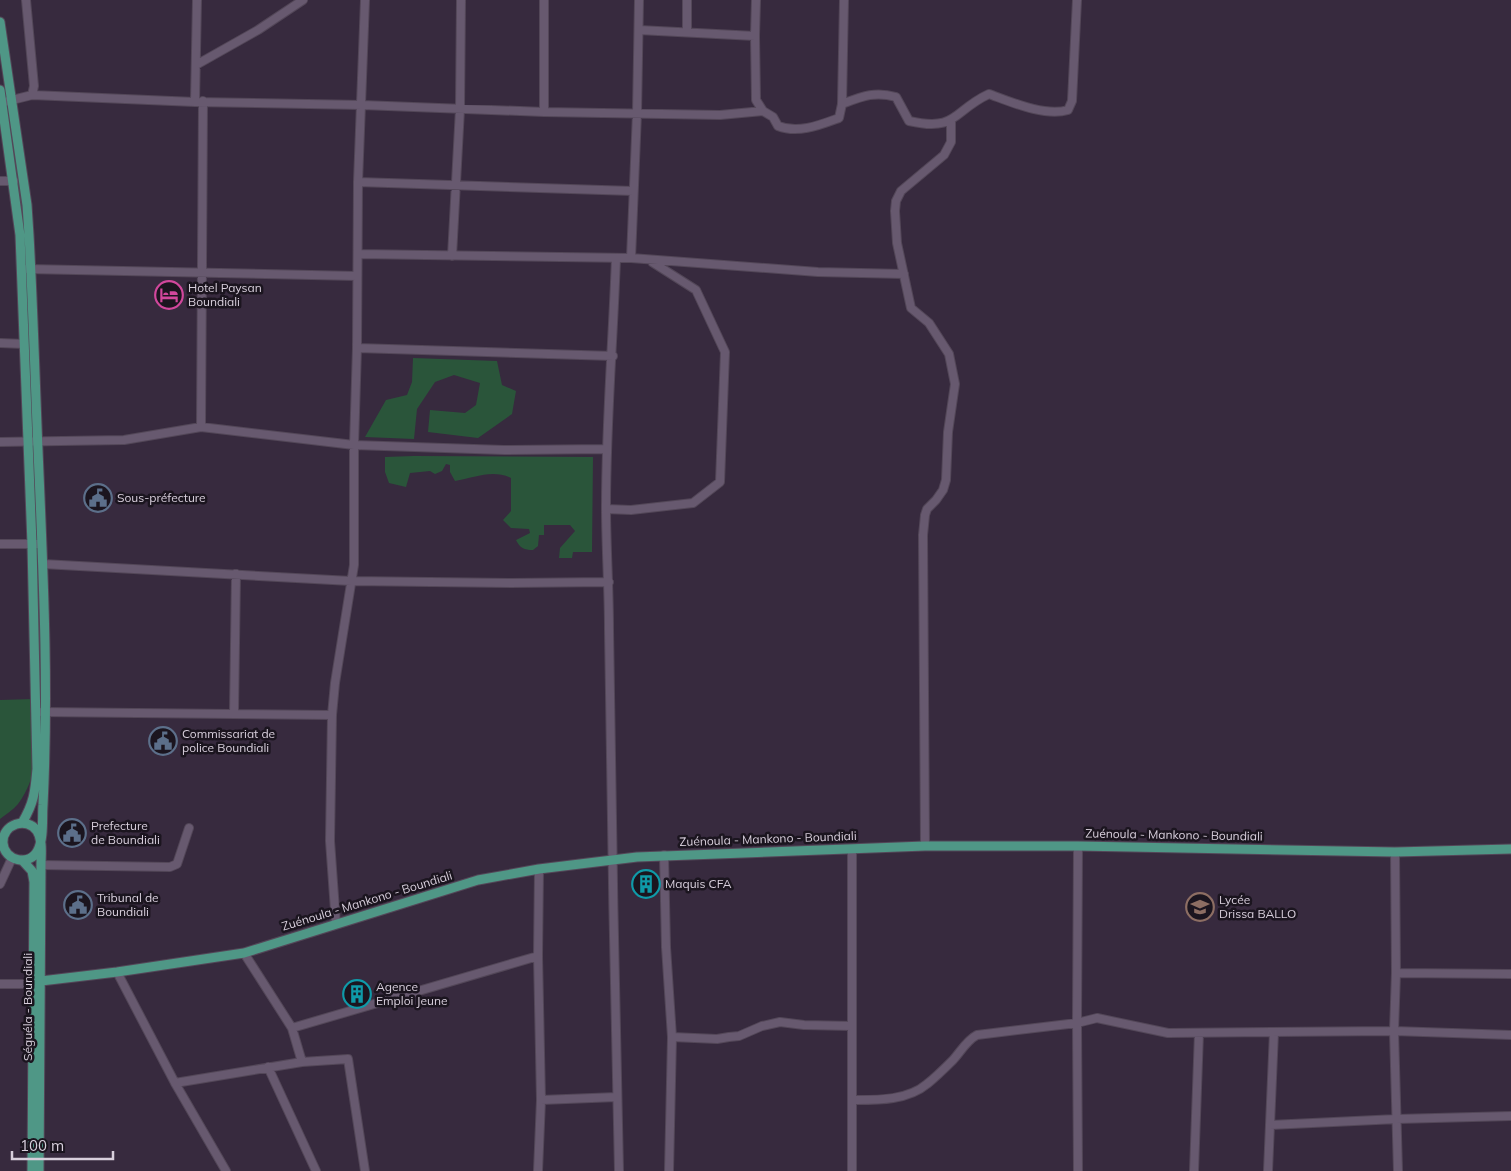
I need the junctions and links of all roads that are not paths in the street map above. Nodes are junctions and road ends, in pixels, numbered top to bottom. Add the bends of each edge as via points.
1 (26, 0) edge
2 (197, 0) edge
3 (303, 0) edge
4 (365, 0) edge
5 (462, 0) edge
6 (544, 0) edge
7 (639, 0) edge
8 (687, 0) edge
9 (756, 0) edge
10 (844, 0) edge
11 (1077, 0) edge
12 (0, 22) edge
13 (638, 30) junction
14 (687, 32) junction
15 (754, 36) junction
16 (196, 65) junction
17 (0, 90) edge
18 (32, 95) junction
19 (12, 100) junction
20 (203, 101) junction
21 (195, 102) junction
22 (1, 103) edge
23 (362, 104) junction
24 (842, 104) junction
25 (460, 108) junction
26 (763, 111) junction
27 (544, 112) junction
28 (637, 112) junction
29 (951, 121) junction
30 (0, 181) edge
31 (14, 181) junction
32 (358, 182) junction
33 (457, 184) junction
34 (633, 191) junction
35 (358, 254) junction
36 (452, 256) junction
37 (616, 258) junction
38 (631, 258) junction
39 (650, 261) junction
40 (26, 269) junction
41 (202, 272) junction
42 (904, 274) junction
43 (357, 276) junction
44 (0, 343) edge
45 (24, 344) junction
46 (357, 348) junction
47 (613, 356) junction
48 (201, 427) junction
49 (0, 442) edge
50 (28, 442) junction
51 (38, 442) junction
52 (354, 445) junction
53 (607, 449) junction
54 (606, 509) junction
55 (0, 544) edge
56 (32, 544) junction
57 (42, 544) junction
58 (43, 564) junction
59 (236, 574) junction
60 (351, 581) junction
61 (609, 582) junction
62 (41, 712) junction
63 (234, 714) junction
64 (332, 715) junction
65 (22, 823) junction
66 (188, 828) dead end
67 (4, 829) edge
68 (40, 842) junction
69 (925, 846) junction
70 (1078, 846) junction
71 (852, 849) junction
72 (2, 850) edge
73 (1511, 850) edge
74 (1395, 852) junction
75 (664, 855) junction
76 (12, 858) junction
77 (22, 860) junction
78 (611, 860) junction
79 (41, 865) junction
80 (539, 869) junction
81 (0, 884) edge
82 (336, 924) junction
83 (244, 953) junction
84 (538, 956) junction
85 (117, 972) junction
86 (1396, 973) junction
87 (1511, 974) edge
88 (37, 982) junction
89 (0, 984) edge
90 (1077, 1023) junction
91 (852, 1026) junction
92 (292, 1028) junction
93 (1394, 1031) junction
94 (1274, 1032) junction
95 (1199, 1034) junction
96 (1511, 1035) edge
97 (672, 1037) junction
98 (302, 1062) junction
99 (268, 1068) junction
100 (175, 1083) junction
101 (617, 1097) junction
102 (541, 1100) junction
103 (852, 1100) junction
104 (1511, 1116) edge
105 (1397, 1119) junction
106 (1270, 1125) junction
107 (32, 1171) edge
108 (39, 1171) edge
109 (226, 1171) edge
110 (316, 1171) edge
111 (365, 1171) edge
112 (538, 1171) edge
113 (619, 1171) edge
114 (669, 1171) edge
115 (852, 1171) edge
116 (1078, 1171) edge
117 (1194, 1171) edge
118 (1268, 1171) edge
119 (1398, 1171) edge

1 - 18 street via 34,86
2 - 16 street
3 - 16 street
4 - 23 street
5 - 25 street
6 - 27 street
7 - 13 street
8 - 14 street
9 - 15 street
10 - 24 street
11 - 29 street via 1072,101 1068,110 1058,113 1022,106 989,94
12 - 19 main road
13 - 14 street
13 - 28 street
14 - 15 street
15 - 26 street via 756,100
16 - 21 street
17 - 22 main road
18 - 19 street
18 - 21 street
19 - 22 street
19 - 40 main road via 27,205
20 - 21 street
20 - 23 street
20 - 41 street
22 - 31 main road
23 - 25 street
23 - 32 street
24 - 26 street via 839,118 805,128 778,126 773,117
24 - 29 street via 865,95 884,93 896,97 908,121 938,125
25 - 27 street
25 - 33 street
26 - 28 street via 720,115
27 - 28 street
28 - 34 street
29 - 42 street via 951,142 944,155 901,191 896,201 898,243
30 - 31 street
31 - 40 main road
32 - 33 street
32 - 35 street
33 - 34 street
33 - 36 street
34 - 38 street
35 - 36 street
35 - 43 street
36 - 37 street
37 - 38 street
37 - 47 street
38 - 39 street
39 - 42 street
39 - 54 street via 696,290 725,352 720,482 693,503 631,510
40 - 41 street
40 - 45 main road
40 - 51 main road
41 - 43 street
41 - 48 street
42 - 69 street via 912,308 929,323 949,354 956,384 948,432 946,480 936,500 927,509 923,535
43 - 46 street
44 - 45 street
45 - 50 main road
46 - 47 street
46 - 52 street
47 - 53 street
48 - 51 street via 124,440
48 - 52 street
49 - 50 street
50 - 51 street
50 - 56 main road
51 - 57 main road
52 - 53 street via 504,450
52 - 60 street via 354,565
53 - 54 street
54 - 61 street
55 - 56 street
56 - 57 street
56 - 62 main road
57 - 58 main road
58 - 59 street
58 - 62 main road via 46,646
59 - 60 street
59 - 63 street
60 - 61 street
60 - 64 street
61 - 78 street
62 - 63 street
62 - 65 main road via 35,791
62 - 68 main road, Séguéla - Boundiali via 44,791
63 - 64 street
64 - 82 street via 330,841
65 - 67 main road
65 - 68 main road via 33,826
66 - 79 street via 178,864 170,867
67 - 72 main road
68 - 77 main road via 37,853
68 - 79 main road, Séguéla - Boundiali
69 - 70 main road, Zuénoula - Mankono - Boundiali
69 - 71 main road, Zuénoula - Mankono - Boundiali
70 - 74 main road, Zuénoula - Mankono - Boundiali
70 - 90 street
71 - 75 main road, Zuénoula - Mankono - Boundiali
71 - 91 street
72 - 76 main road
73 - 74 main road, Zuénoula - Mankono - Boundiali
74 - 86 street
75 - 78 main road, Zuénoula - Mankono - Boundiali
75 - 97 street
76 - 77 main road
76 - 81 street
77 - 88 main road, Séguéla - Boundiali via 32,872 34,882
78 - 80 main road, Zuénoula - Mankono - Boundiali
78 - 101 street
79 - 88 main road, Séguéla - Boundiali
80 - 82 main road, Zuénoula - Mankono - Boundiali via 478,880
80 - 84 street
82 - 83 main road, Zuénoula - Mankono - Boundiali
83 - 85 main road, Zuénoula - Mankono - Boundiali
83 - 92 street
84 - 92 street
84 - 102 street
85 - 88 main road, Zuénoula - Mankono - Boundiali
85 - 100 street
86 - 87 street
86 - 93 street
88 - 89 street
88 - 107 main road, Séguéla - Boundiali
88 - 108 main road, Séguéla - Boundiali
90 - 95 street via 1097,1018 1168,1033
90 - 103 street via 977,1035 926,1085 908,1094 882,1100
90 - 116 street
91 - 97 street via 780,1022 739,1036 717,1039
91 - 103 street
92 - 98 street
93 - 94 street
93 - 96 street
93 - 105 street
94 - 95 street
94 - 106 street
95 - 117 street
97 - 114 street
98 - 99 street
98 - 111 street via 348,1059
99 - 100 street
99 - 110 street
100 - 109 street
101 - 102 street
101 - 113 street
102 - 112 street
103 - 115 street
104 - 105 street
105 - 106 street
105 - 119 street
106 - 118 street

